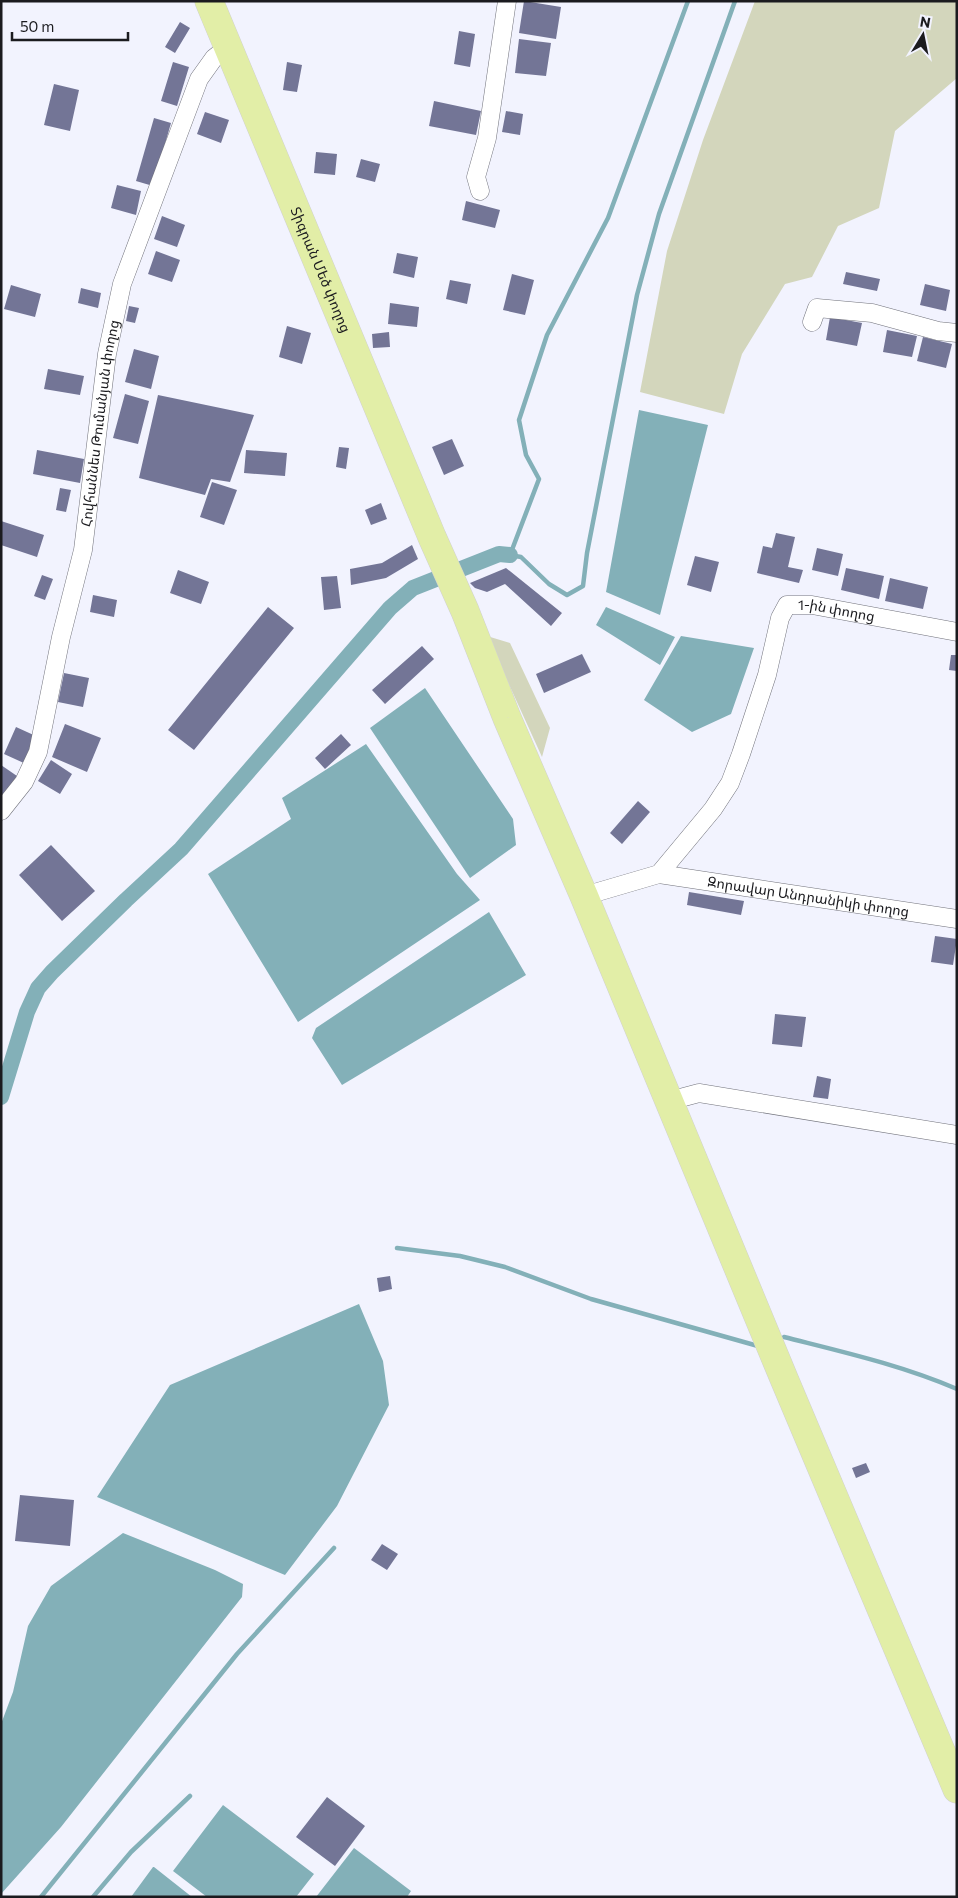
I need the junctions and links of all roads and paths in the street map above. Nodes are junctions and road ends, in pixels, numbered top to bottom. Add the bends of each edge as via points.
1 (209, 1) edge
2 (507, 1) edge
3 (228, 47) junction
4 (480, 191) dead end
5 (812, 322) dead end
6 (957, 333) edge
7 (957, 632) edge
8 (1, 811) edge
9 (659, 874) junction
10 (584, 896) junction
11 (957, 919) edge
12 (668, 1101) junction
13 (957, 1135) edge
14 (957, 1789) edge

1 - 3 main road, Տիգրան Մեծ փողոց
2 - 4 street via 487,138 476,177
3 - 8 street, Հովհաննես Թումանյան փողոց via 214,58 199,80 122,284 107,354 83,550 38,752 24,782
3 - 10 main road, Տիգրան Մեծ փողոց
5 - 6 street via 818,308 872,313
7 - 9 street, 1-ին փողոց via 812,606 787,605 780,618 767,675 730,783 713,809
9 - 10 street
9 - 11 street, Զորավար Անդրանիկի փողոց
10 - 12 main road, Տիգրան Մեծ փողոց
12 - 13 street via 699,1093
12 - 14 main road, Տիգրան Մեծ փողոց

